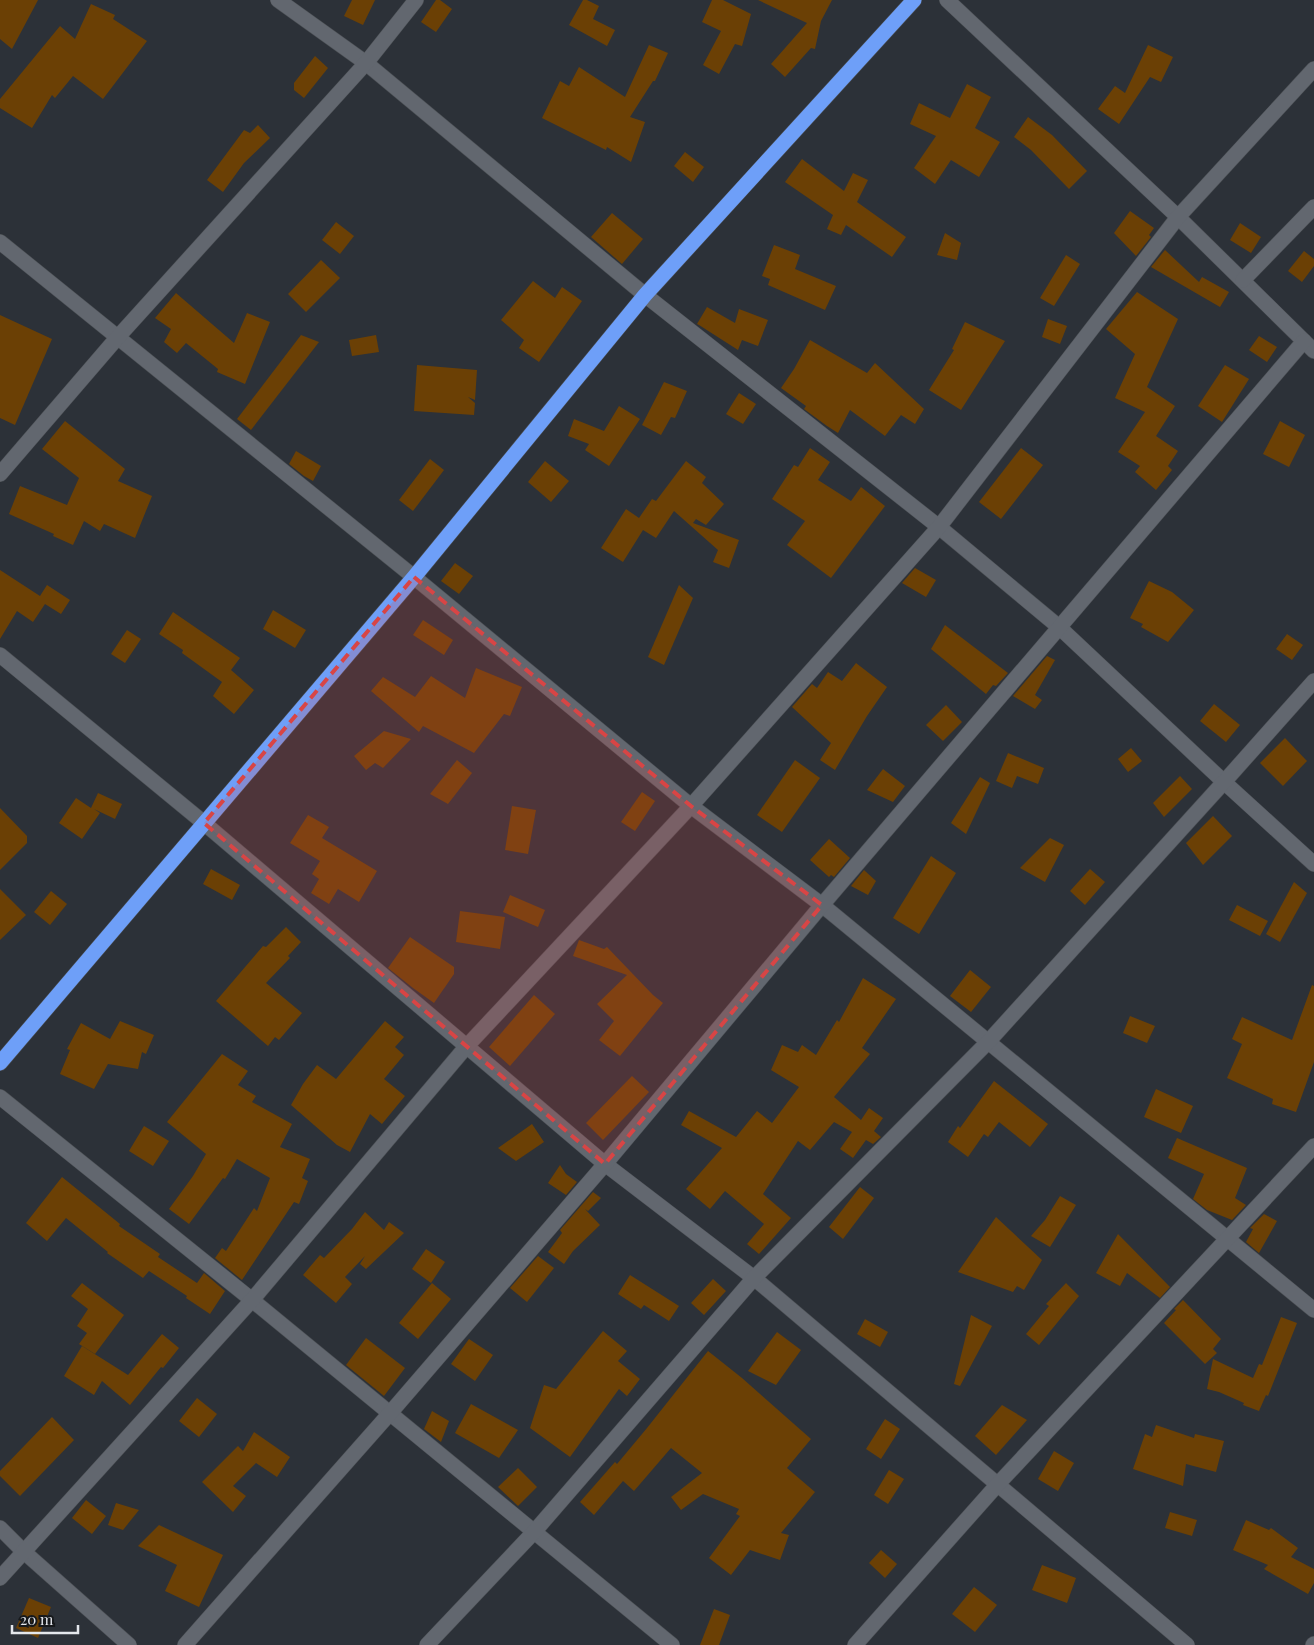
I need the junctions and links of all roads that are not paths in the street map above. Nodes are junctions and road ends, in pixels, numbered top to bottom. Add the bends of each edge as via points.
1 (278, 0) edge
2 (416, 0) edge
3 (914, 0) edge
4 (946, 0) edge
5 (366, 64) junction
6 (1314, 69) edge
7 (1314, 207) edge
8 (1178, 217) junction
9 (0, 242) edge
10 (1242, 280) junction
11 (645, 295) junction
12 (118, 338) junction
13 (1309, 346) edge
14 (0, 474) edge
15 (939, 527) junction
16 (414, 578) junction
17 (1059, 627) junction
18 (0, 654) edge
19 (1314, 681) edge
20 (1224, 782) junction
21 (691, 806) junction
22 (204, 824) junction
23 (1314, 864) edge
24 (822, 904) junction
25 (988, 1042) junction
26 (466, 1047) junction
27 (0, 1063) edge
28 (0, 1097) edge
29 (1314, 1146) edge
30 (606, 1164) junction
31 (1229, 1239) junction
32 (754, 1278) junction
33 (252, 1300) junction
34 (1314, 1310) edge
35 (390, 1412) junction
36 (998, 1484) junction
37 (0, 1528) edge
38 (534, 1532) junction
39 (23, 1551) junction
40 (0, 1578) edge
41 (129, 1645) edge
42 (185, 1645) edge
43 (427, 1645) edge
44 (672, 1645) edge
45 (855, 1645) edge
46 (1187, 1645) edge

1 - 5 street
2 - 5 street
3 - 11 highway
4 - 8 street
5 - 11 street
5 - 12 street
6 - 8 street
7 - 10 street
8 - 10 street
8 - 15 street
9 - 12 street
10 - 13 street
11 - 15 street
11 - 16 highway
12 - 14 street
12 - 16 street
13 - 17 street
15 - 17 street
15 - 21 street
16 - 21 street
16 - 22 highway
17 - 20 street
17 - 24 street
18 - 22 street
19 - 20 street
20 - 23 street
20 - 25 street
21 - 24 street
21 - 26 street
22 - 26 street
22 - 27 highway
24 - 25 street
24 - 30 street
25 - 31 street
25 - 32 street
26 - 30 street
26 - 33 street
28 - 33 street
29 - 31 street
30 - 32 street
30 - 35 street
31 - 34 street
31 - 36 street
32 - 36 street
32 - 38 street
33 - 35 street
33 - 39 street
35 - 38 street
35 - 42 street
36 - 45 street
36 - 46 street
37 - 39 street
38 - 43 street
38 - 44 street
39 - 40 street
39 - 41 street

